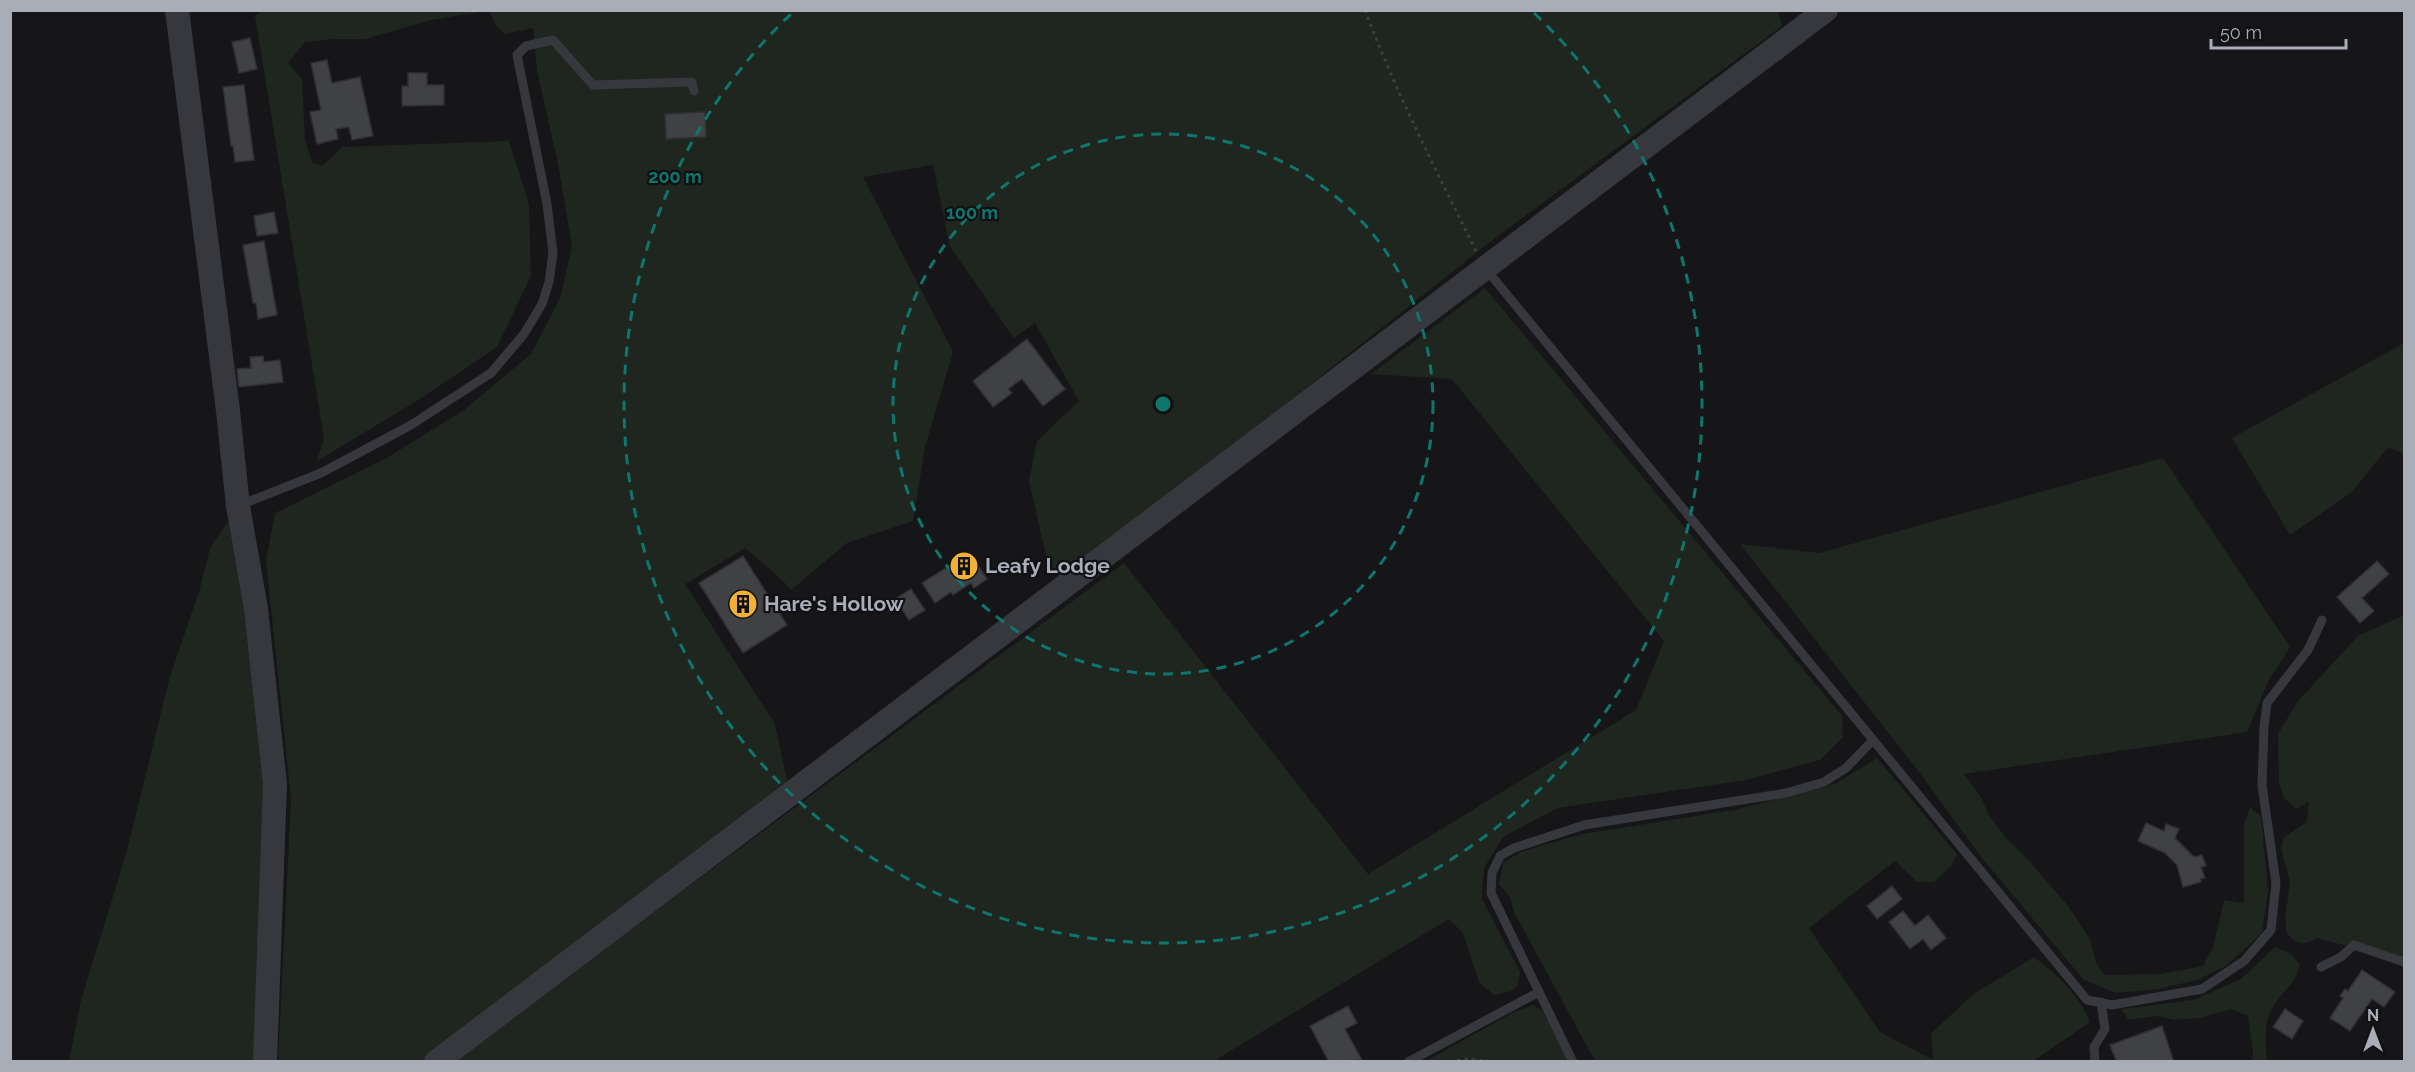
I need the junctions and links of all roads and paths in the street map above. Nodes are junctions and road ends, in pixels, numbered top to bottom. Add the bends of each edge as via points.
1 (177, 10) edge
2 (1365, 10) edge
3 (1826, 10) edge
4 (694, 91) dead end
5 (1485, 268) junction
6 (238, 506) junction
7 (2322, 620) dead end
8 (1873, 740) junction
9 (2404, 962) edge
10 (2321, 966) dead end
11 (1539, 992) junction
12 (2101, 1002) junction
13 (265, 1062) edge
14 (436, 1062) edge
15 (1408, 1062) edge
16 (1450, 1062) edge
17 (1496, 1062) edge
18 (1573, 1062) edge
19 (2095, 1062) edge

1 - 6 street
2 - 5 path via 1439,177
3 - 5 street
4 - 6 lane via 692,82 593,85 553,40 526,46 517,54 553,253 542,304 524,334 491,373 411,425 321,473
5 - 8 lane
5 - 14 street
6 - 13 street via 256,609 275,784
7 - 12 lane via 2307,650 2267,703 2262,785 2276,883 2271,930 2244,961 2202,989 2112,1005
8 - 11 lane via 1846,768 1824,782 1786,793 1584,825 1500,856 1492,873 1491,893
8 - 12 lane via 2086,999
9 - 10 lane via 2354,945 2341,957
11 - 15 lane
11 - 18 lane
12 - 19 lane via 2105,1029 2094,1047
16 - 17 path

